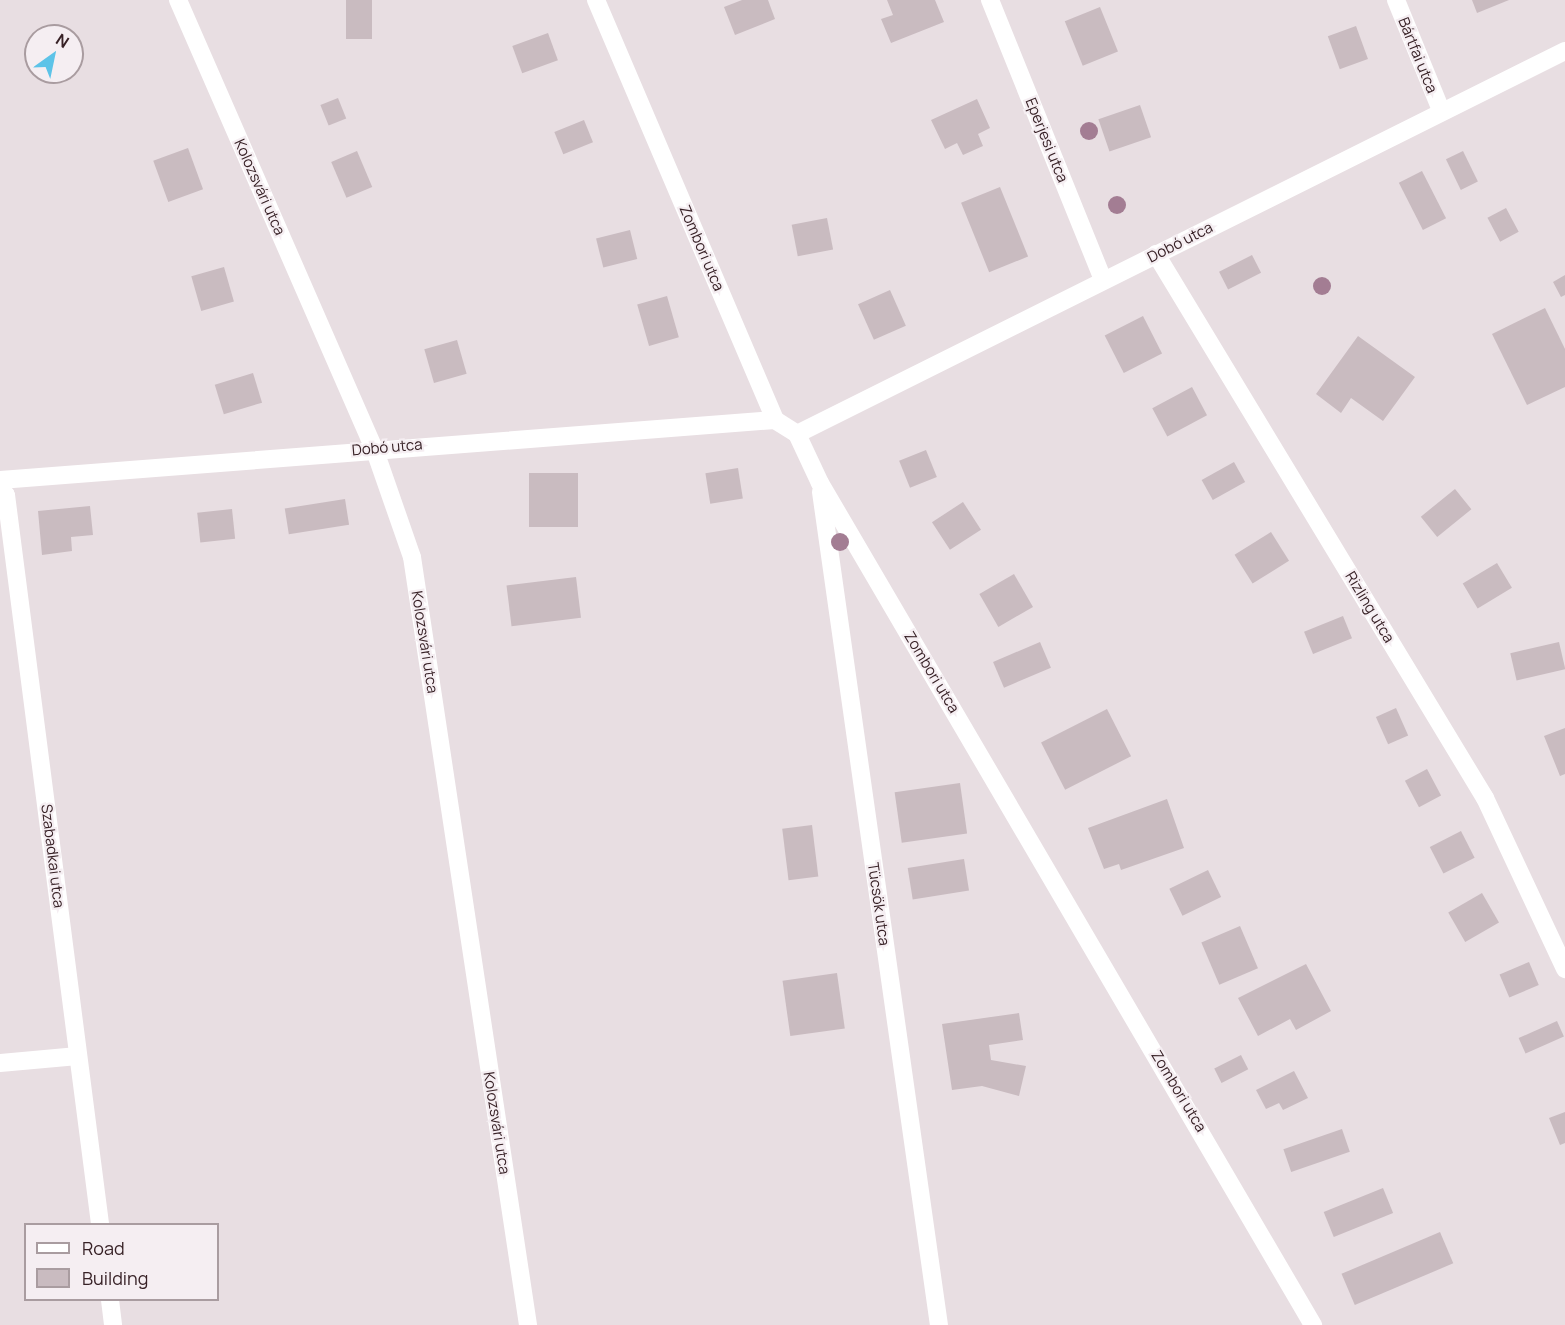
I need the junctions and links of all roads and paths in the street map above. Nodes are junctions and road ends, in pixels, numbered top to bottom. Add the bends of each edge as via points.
1 (178, 0) edge
2 (596, 0) edge
3 (990, 0) edge
4 (1396, 0) edge
5 (1565, 51) edge
6 (1441, 110) junction
7 (1156, 254) junction
8 (1103, 279) junction
9 (775, 420) junction
10 (797, 434) junction
11 (374, 448) junction
12 (0, 480) edge
13 (820, 483) junction
14 (0, 491) edge
15 (1565, 969) edge
16 (78, 1056) junction
17 (0, 1063) edge
18 (100, 1223) edge
19 (110, 1301) edge
20 (113, 1325) edge
21 (528, 1325) edge
22 (939, 1325) edge
23 (1313, 1325) edge

1 - 11 street, Kolozsvári utca
2 - 9 street, Zombori utca
3 - 8 street, Eperjesi utca
4 - 6 street, Bártfai utca
5 - 6 street, Dobó utca
6 - 7 street, Dobó utca
7 - 8 street, Dobó utca
7 - 15 street, Rizling utca via 1485,798
8 - 10 street, Dobó utca
9 - 10 street
9 - 11 street, Dobó utca
10 - 13 street, Zombori utca
11 - 12 street, Dobó utca
11 - 21 street, Kolozsvári utca via 412,557
13 - 22 street, Tücsök utca
13 - 23 street, Zombori utca
14 - 16 street, Szabadkai utca via 6,495
16 - 17 street
16 - 18 street, Szabadkai utca
19 - 20 street

